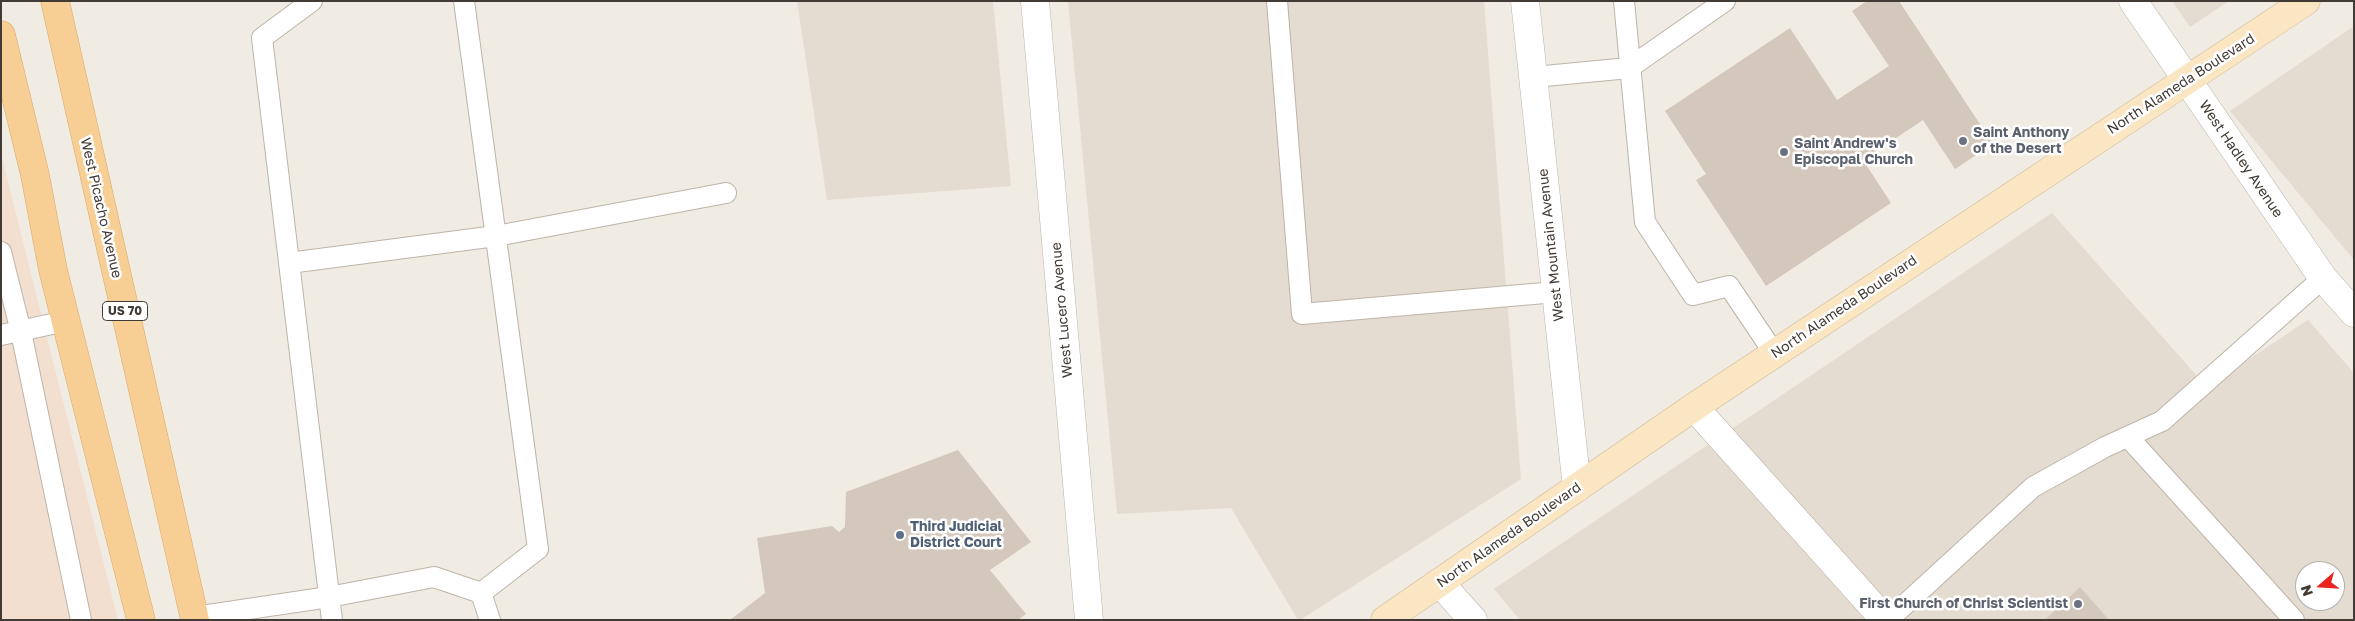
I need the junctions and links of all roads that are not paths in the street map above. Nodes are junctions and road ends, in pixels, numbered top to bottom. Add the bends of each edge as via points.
1 (55, 1) edge
2 (312, 1) edge
3 (464, 1) edge
4 (1035, 1) edge
5 (1277, 1) edge
6 (1525, 1) edge
7 (1624, 1) edge
8 (1725, 1) edge
9 (2133, 1) edge
10 (2306, 1) edge
11 (1, 34) edge
12 (1630, 68) junction
13 (1534, 77) junction
14 (2187, 80) junction
15 (1, 106) edge
16 (35, 175) junction
17 (726, 193) dead end
18 (496, 236) junction
19 (1, 252) edge
20 (289, 263) junction
21 (2323, 278) junction
22 (1556, 292) junction
23 (2354, 313) edge
24 (66, 321) junction
25 (11, 333) edge
26 (1774, 353) junction
27 (1694, 407) junction
28 (2128, 436) junction
29 (1576, 488) junction
30 (1440, 583) junction
31 (480, 592) junction
32 (329, 597) junction
33 (195, 618) edge
34 (81, 620) edge
35 (141, 620) edge
36 (332, 620) edge
37 (490, 620) edge
38 (1089, 620) edge
39 (1385, 620) edge
40 (1473, 620) edge
41 (1886, 620) edge
42 (2294, 620) edge

1 - 33 main road, West Picacho Avenue / US 70
2 - 20 lane via 262,38
3 - 18 lane
4 - 38 street, West Lucero Avenue
5 - 22 lane via 1302,314
6 - 13 street, West Mountain Avenue
7 - 12 lane
8 - 12 lane
9 - 14 street, West Hadley Avenue
10 - 14 main road, North Alameda Boulevard
11 - 16 main road
12 - 13 lane
12 - 26 lane via 1645,222 1693,296 1729,286
13 - 22 street, West Mountain Avenue
14 - 21 street, West Hadley Avenue
14 - 26 main road, North Alameda Boulevard
15 - 16 main road
16 - 24 main road
17 - 18 lane
18 - 20 lane
18 - 31 lane via 538,550
19 - 25 lane
20 - 32 lane
21 - 23 street, West Hadley Avenue
21 - 28 lane via 2162,421
22 - 29 street, West Mountain Avenue
24 - 25 lane
24 - 35 main road
25 - 34 lane
26 - 27 main road, North Alameda Boulevard
27 - 29 main road, North Alameda Boulevard
27 - 41 street
28 - 41 lane via 2033,487
28 - 42 lane
29 - 30 main road, North Alameda Boulevard
30 - 39 main road, North Alameda Boulevard
30 - 40 street
31 - 32 lane via 434,577
31 - 37 lane
32 - 33 lane
32 - 36 lane

